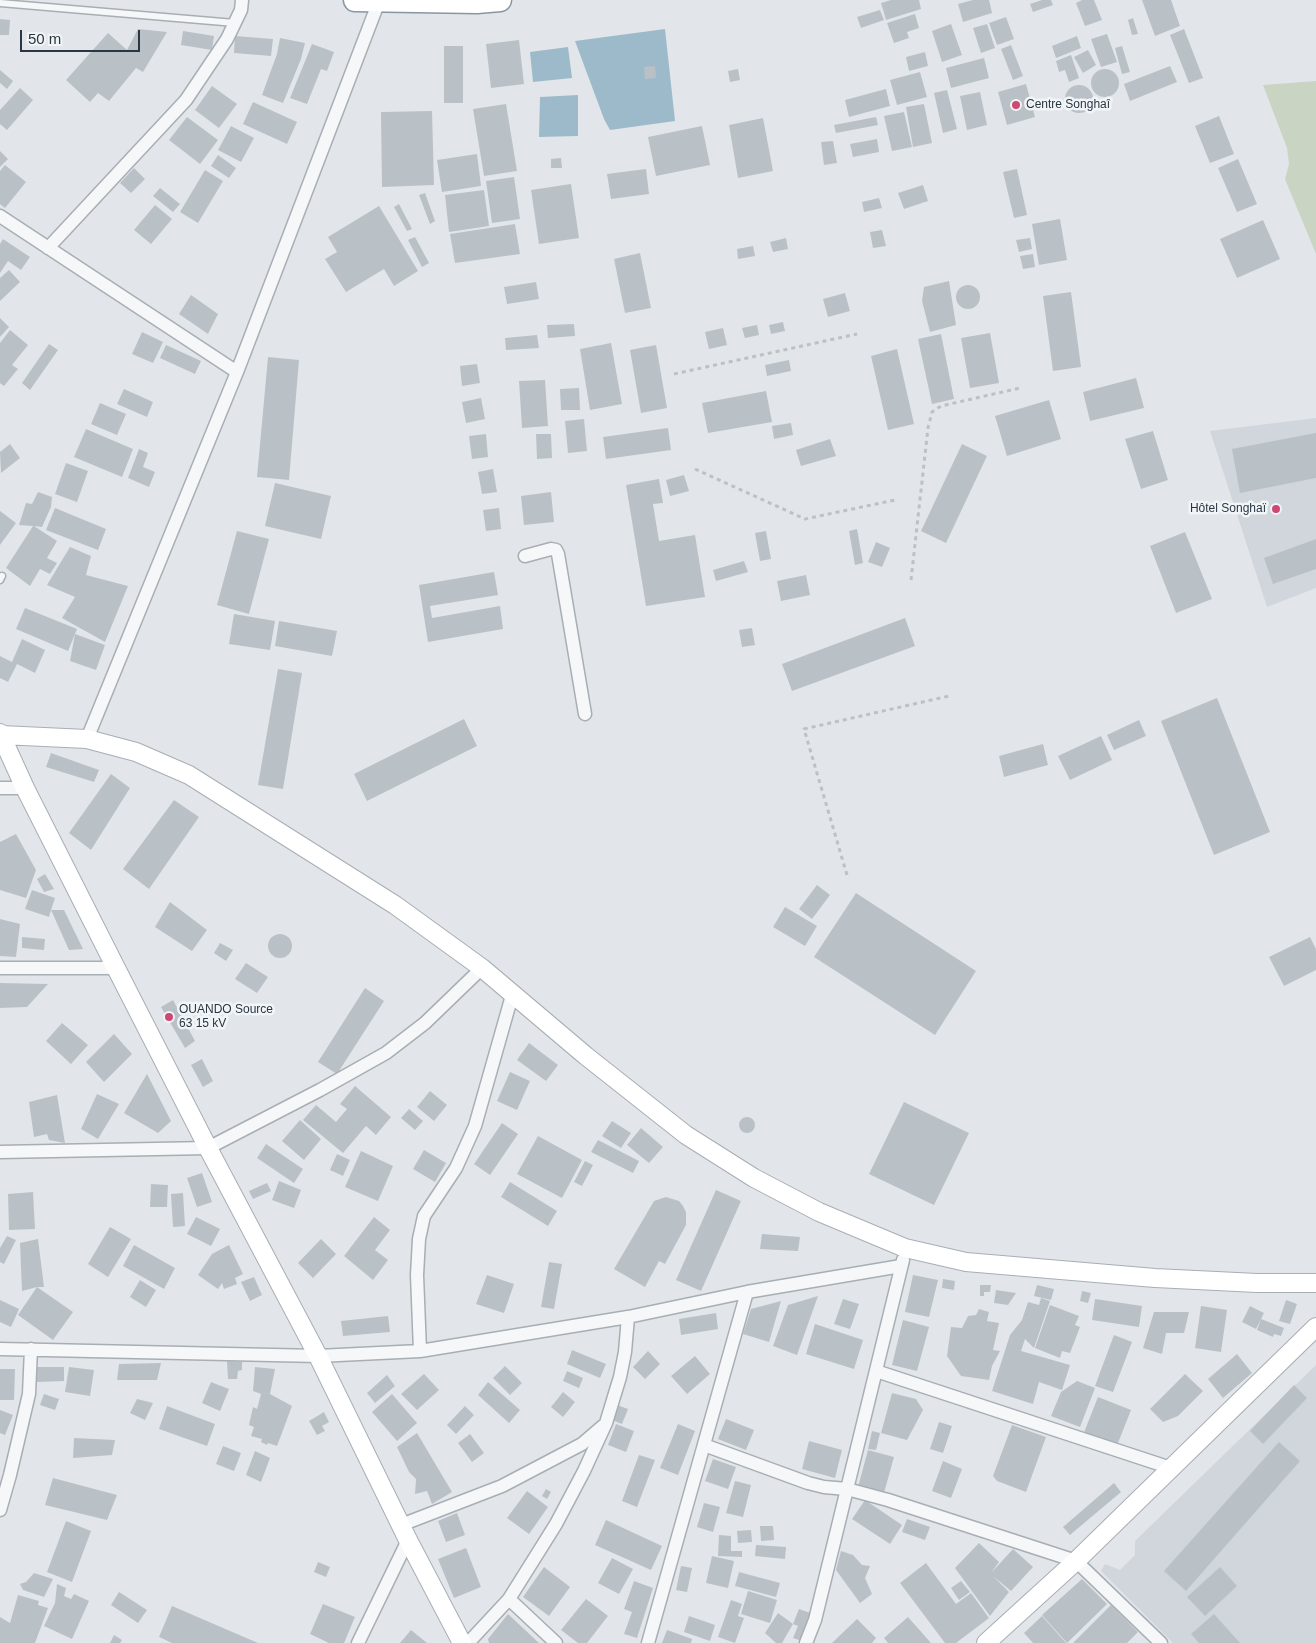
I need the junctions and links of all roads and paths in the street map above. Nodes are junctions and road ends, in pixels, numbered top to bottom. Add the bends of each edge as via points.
1 (242, 0) edge
2 (355, 0) edge
3 (500, 0) edge
4 (0, 2) edge
5 (379, 2) junction
6 (235, 24) junction
7 (0, 216) edge
8 (48, 248) junction
9 (857, 334) dead end
10 (237, 372) junction
11 (674, 374) dead end
12 (1020, 388) dead end
13 (695, 469) dead end
14 (895, 500) dead end
15 (525, 556) dead end
16 (911, 580) dead end
17 (949, 696) dead end
18 (585, 714) dead end
19 (1, 734) edge
20 (87, 739) junction
21 (0, 788) edge
22 (25, 788) junction
23 (847, 876) dead end
24 (0, 968) edge
25 (116, 968) junction
26 (482, 968) junction
27 (513, 992) junction
28 (208, 1148) junction
29 (0, 1152) edge
30 (905, 1248) junction
31 (901, 1266) junction
32 (1316, 1283) edge
33 (747, 1292) junction
34 (628, 1317) junction
35 (1315, 1330) edge
36 (0, 1349) edge
37 (31, 1349) junction
38 (420, 1351) junction
39 (318, 1356) junction
40 (876, 1371) junction
41 (606, 1423) junction
42 (704, 1445) junction
43 (1171, 1468) junction
44 (847, 1489) junction
45 (0, 1510) edge
46 (405, 1532) junction
47 (1076, 1560) junction
48 (509, 1599) junction
49 (358, 1643) edge
50 (462, 1643) edge
51 (468, 1643) edge
52 (556, 1643) edge
53 (648, 1643) edge
54 (806, 1643) edge
55 (986, 1643) edge
56 (1161, 1643) edge

1 - 6 street
2 - 5 highway
3 - 5 highway
4 - 6 lane
5 - 10 street
6 - 8 street via 186,100
7 - 8 street
8 - 10 street
9 - 11 path
10 - 20 street
12 - 16 path via 941,406 932,412
13 - 14 path via 805,519
15 - 18 street via 551,549 558,554
17 - 23 path via 804,729
19 - 20 street
19 - 22 street
20 - 26 street via 136,752 189,775 395,905
21 - 22 street
22 - 25 street
24 - 25 street
25 - 28 street
26 - 27 street
26 - 28 street via 425,1023 386,1053
27 - 30 street via 586,1056 686,1135 754,1178 819,1212
27 - 38 street via 475,1126 456,1168 424,1216 418,1239 416,1275
28 - 29 street
28 - 39 street
30 - 31 street
30 - 32 street via 966,1262 1046,1270 1257,1283
31 - 33 street
31 - 40 street
33 - 34 street
33 - 42 street
34 - 38 street
34 - 41 street via 625,1352
35 - 43 street
36 - 37 street
37 - 39 street
37 - 45 street via 29,1394
38 - 39 street
39 - 46 street
40 - 43 street
40 - 44 street
41 - 46 street via 582,1444 535,1470
41 - 48 street via 556,1524
42 - 44 street via 808,1483
42 - 53 street
43 - 47 street
44 - 47 street
44 - 54 street via 815,1620
46 - 49 street
46 - 50 street
47 - 55 street
47 - 56 street
48 - 51 street
48 - 52 street

